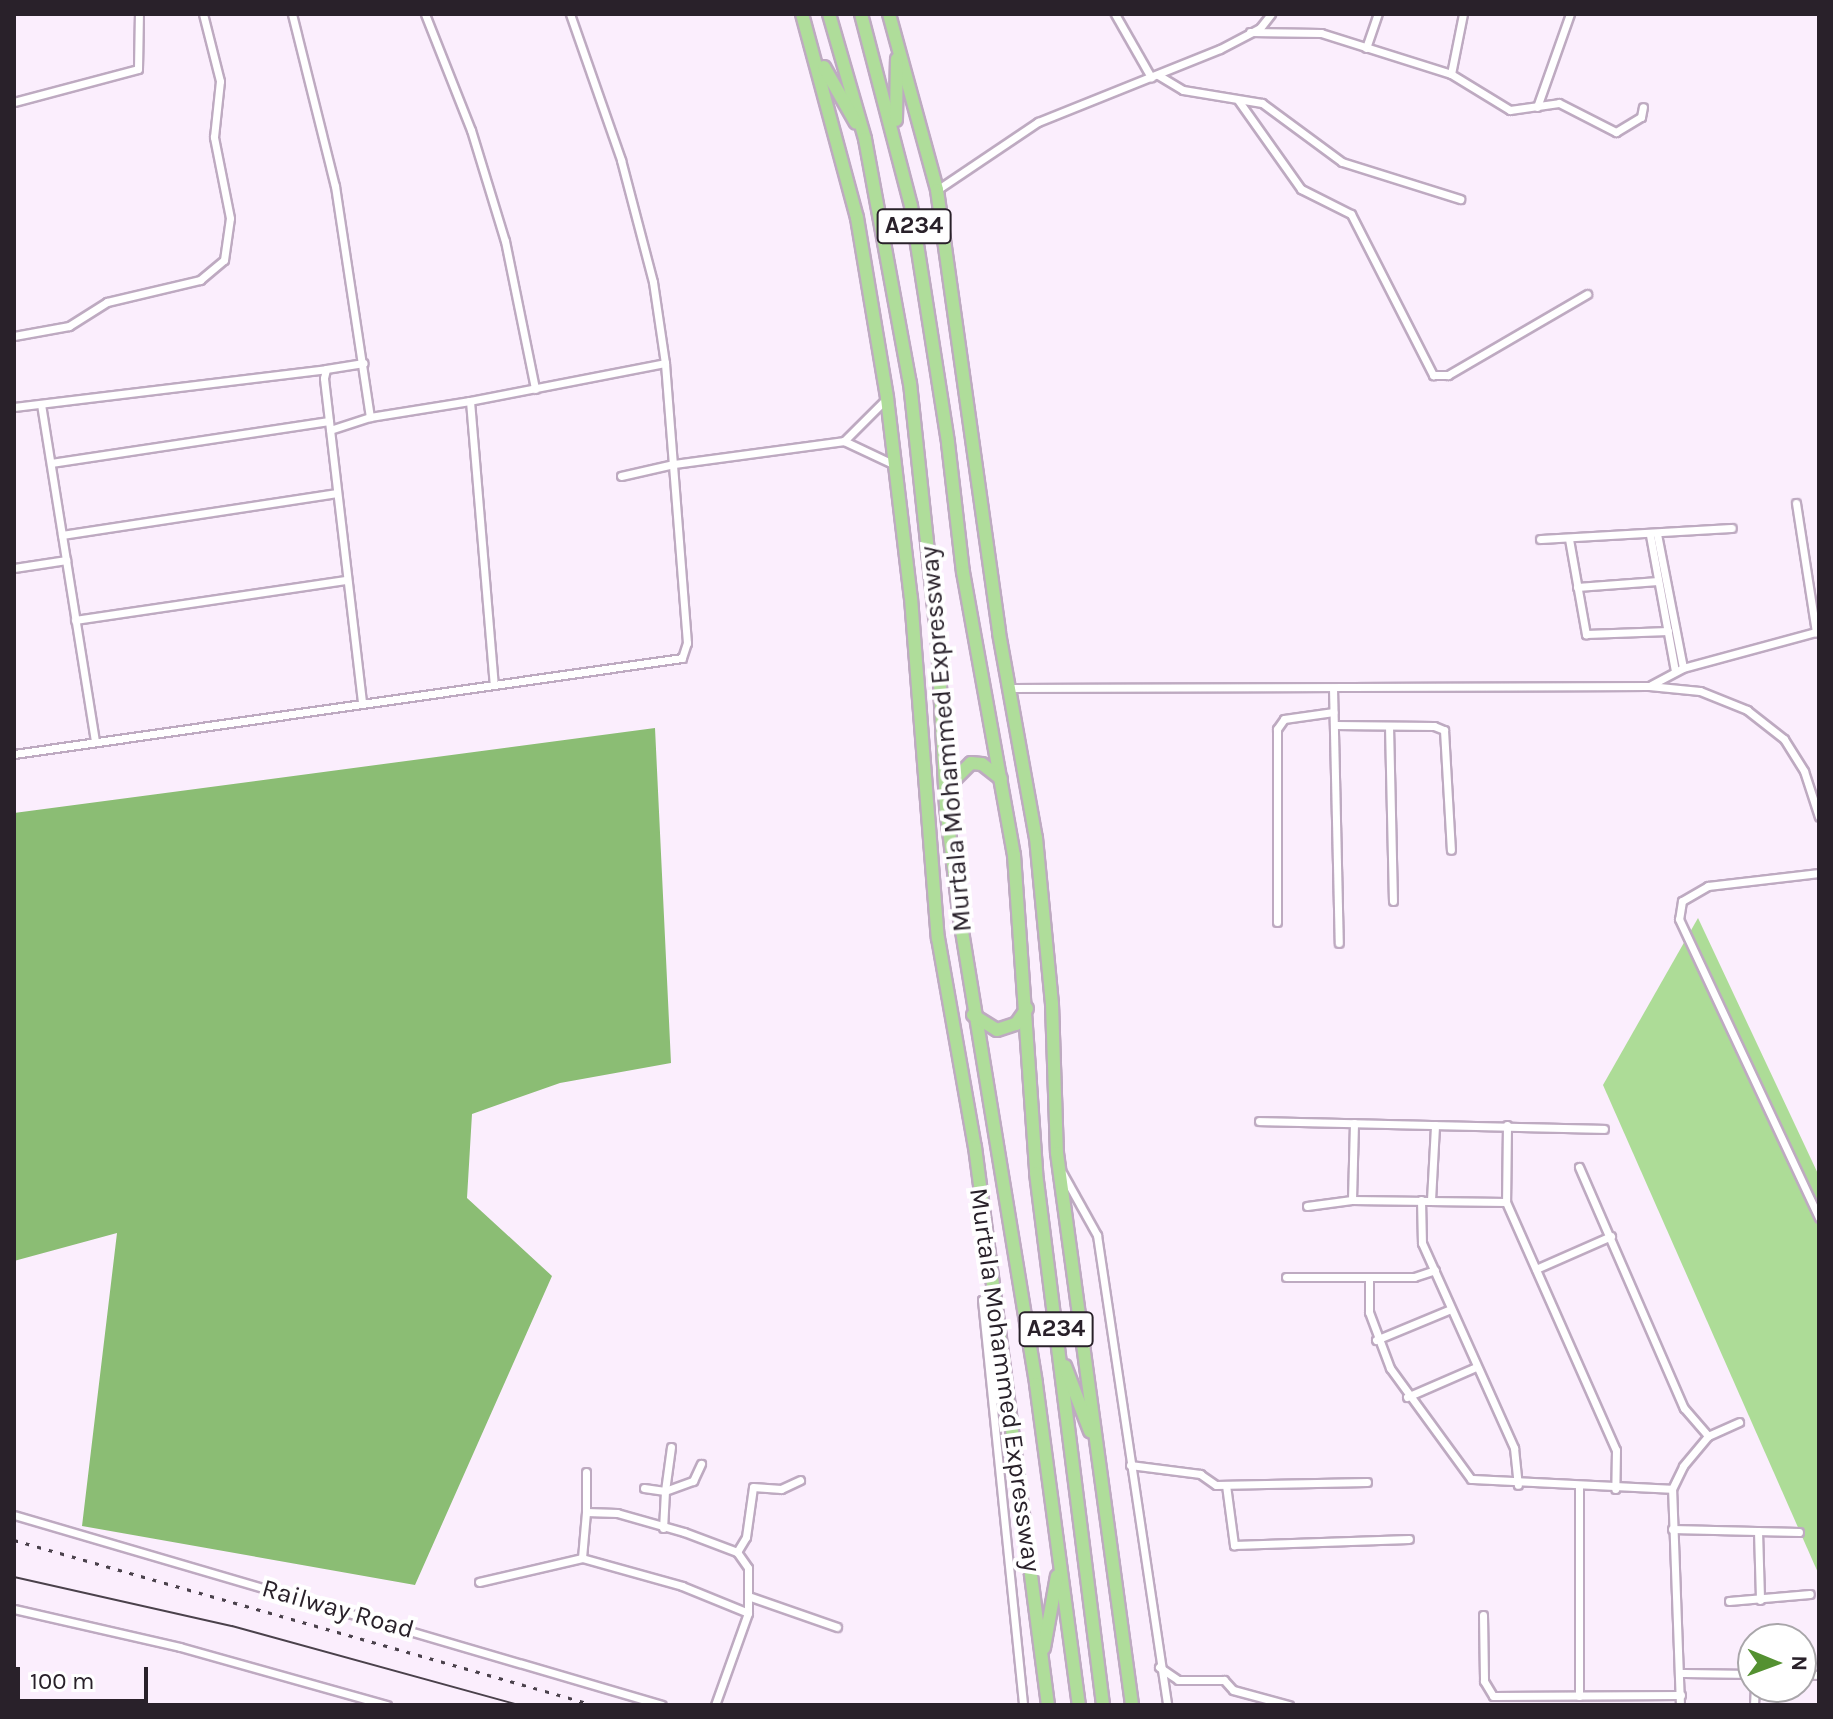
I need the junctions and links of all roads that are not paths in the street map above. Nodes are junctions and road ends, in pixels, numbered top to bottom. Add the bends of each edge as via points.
1 (139, 14) edge
2 (203, 14) edge
3 (292, 14) edge
4 (425, 14) edge
5 (570, 14) edge
6 (802, 14) edge
7 (829, 14) edge
8 (861, 14) edge
9 (889, 14) edge
10 (1115, 14) edge
11 (1271, 14) edge
12 (1378, 14) edge
13 (1463, 14) edge
14 (1570, 14) edge
15 (1250, 32) junction
16 (898, 45) junction
17 (1366, 48) junction
18 (814, 50) junction
19 (1451, 74) junction
20 (1154, 76) junction
21 (1238, 100) junction
22 (14, 102) edge
23 (1537, 107) junction
24 (1643, 107) dead end
25 (895, 135) junction
26 (865, 139) junction
27 (937, 190) junction
28 (1460, 199) dead end
29 (1587, 294) dead end
30 (14, 336) edge
31 (364, 363) junction
32 (665, 363) junction
33 (326, 369) junction
34 (535, 389) junction
35 (887, 398) junction
36 (470, 401) junction
37 (41, 404) junction
38 (14, 407) edge
39 (370, 417) junction
40 (330, 426) junction
41 (844, 441) junction
42 (51, 463) junction
43 (674, 464) junction
44 (895, 465) junction
45 (621, 476) dead end
46 (337, 493) junction
47 (1796, 503) dead end
48 (1732, 528) dead end
49 (1654, 534) junction
50 (62, 535) junction
51 (1540, 539) dead end
52 (1569, 539) junction
53 (66, 560) junction
54 (14, 568) edge
55 (347, 580) junction
56 (1658, 581) junction
57 (1577, 587) junction
58 (75, 620) junction
59 (1668, 631) junction
60 (1818, 631) edge
61 (1679, 670) junction
62 (494, 684) junction
63 (1649, 686) junction
64 (1010, 688) junction
65 (1333, 688) junction
66 (362, 702) junction
67 (1334, 712) junction
68 (1335, 725) junction
69 (1389, 726) junction
70 (95, 742) junction
71 (14, 754) edge
72 (1001, 779) junction
73 (946, 788) junction
74 (1819, 817) edge
75 (1451, 850) dead end
76 (1819, 873) edge
77 (1393, 901) dead end
78 (1277, 922) dead end
79 (1339, 943) dead end
80 (1027, 1008) junction
81 (973, 1015) junction
82 (1259, 1121) dead end
83 (1354, 1123) junction
84 (1435, 1125) junction
85 (1507, 1125) junction
86 (1604, 1129) dead end
87 (1033, 1133) junction
88 (1579, 1167) dead end
89 (1059, 1168) junction
90 (1352, 1200) junction
91 (1421, 1200) junction
92 (1431, 1200) junction
93 (1506, 1202) junction
94 (1307, 1206) dead end
95 (1819, 1218) edge
96 (1611, 1236) junction
97 (1536, 1269) junction
98 (1435, 1270) junction
99 (1286, 1277) dead end
100 (1369, 1277) junction
101 (993, 1298) junction
102 (1451, 1309) junction
103 (1376, 1340) junction
104 (1058, 1349) junction
105 (1476, 1367) junction
106 (1407, 1397) junction
107 (1739, 1422) dead end
108 (1708, 1436) junction
109 (671, 1447) dead end
110 (1098, 1449) junction
111 (701, 1464) dead end
112 (1130, 1465) junction
113 (586, 1472) dead end
114 (800, 1480) dead end
115 (1367, 1482) dead end
116 (1226, 1485) junction
117 (1518, 1485) junction
118 (644, 1488) dead end
119 (1579, 1488) junction
120 (1615, 1489) junction
121 (1672, 1489) junction
122 (665, 1491) junction
123 (586, 1512) junction
124 (14, 1515) edge
125 (663, 1528) junction
126 (1672, 1529) junction
127 (1758, 1531) junction
128 (1799, 1532) dead end
129 (1409, 1539) dead end
130 (737, 1552) junction
131 (582, 1558) junction
132 (1060, 1561) junction
133 (479, 1582) dead end
134 (1810, 1594) dead end
135 (751, 1597) junction
136 (1760, 1600) junction
137 (1729, 1601) dead end
138 (14, 1609) edge
139 (748, 1613) junction
140 (1483, 1615) dead end
141 (837, 1627) dead end
142 (1042, 1661) junction
143 (1159, 1667) junction
144 (1682, 1673) junction
145 (1737, 1674) edge
146 (1681, 1695) junction
147 (1579, 1696) junction
148 (387, 1705) edge
149 (662, 1705) edge
150 (715, 1705) edge
151 (1023, 1705) edge
152 (1048, 1705) edge
153 (1079, 1705) edge
154 (1103, 1705) edge
155 (1132, 1705) edge
156 (1167, 1705) edge
157 (1289, 1705) edge
158 (1680, 1705) edge

1 - 22 street via 138,69
2 - 30 street via 220,81 214,137 230,218 224,260 200,280 107,302 69,326
3 - 31 street via 335,186
4 - 34 street via 471,130 505,241
5 - 32 street via 621,160 653,282
6 - 18 highway, Murtala Mohammed Expressway
7 - 26 highway, Murtala Mohammed Expressway / A234
8 - 25 highway, Murtala Mohammed Expressway / A234
9 - 16 highway
10 - 20 street
11 - 15 street
12 - 17 street
13 - 19 street
14 - 23 street
15 - 17 street via 1305,29
15 - 20 street
16 - 25 highway
16 - 27 highway
17 - 19 street
18 - 26 highway
18 - 35 highway, Murtala Mohammed Expressway via 857,218
19 - 23 street via 1493,104 1510,110
20 - 21 street via 1183,90
20 - 27 street via 1038,122
21 - 28 street via 1262,103 1342,162
21 - 29 street via 1301,189 1351,214 1433,375 1448,375
23 - 24 street via 1559,103 1616,132 1641,117
25 - 72 highway, Murtala Mohammed Expressway / A234 via 927,299 963,572
26 - 73 highway, Murtala Mohammed Expressway / A234 via 898,302 923,486
27 - 64 highway
31 - 33 street
31 - 39 street
32 - 34 street
32 - 43 street
33 - 37 street
33 - 40 street
34 - 36 street
35 - 41 street
35 - 44 highway, Murtala Mohammed Expressway
36 - 39 street
36 - 62 street
37 - 38 street
37 - 42 street
39 - 40 street
40 - 42 street
40 - 46 street
41 - 43 street
41 - 44 street
42 - 50 street
43 - 45 street
43 - 62 street via 687,643 682,658
44 - 101 highway, Murtala Mohammed Expressway via 918,669 937,925 975,1147
46 - 50 street
46 - 55 street
47 - 60 street
48 - 49 street
49 - 52 street
49 - 56 street
49 - 61 street
50 - 53 street
51 - 52 street
52 - 57 street
53 - 54 street
53 - 58 street
55 - 58 street
55 - 66 street
56 - 57 street
56 - 59 street
57 - 59 street via 1583,629 1590,636
58 - 70 street
59 - 61 street
60 - 61 street
61 - 63 street
62 - 66 street
63 - 65 street
63 - 74 street via 1700,691 1747,710 1784,739 1804,771
64 - 65 street
64 - 89 highway via 1045,906
65 - 67 street
66 - 70 street
67 - 68 street
67 - 78 street via 1284,719 1277,729
68 - 69 street
68 - 79 street
69 - 75 street via 1444,730
69 - 77 street
70 - 71 street
72 - 73 highway via 982,764 971,763
72 - 80 highway, Murtala Mohammed Expressway / A234 via 1024,936
73 - 81 highway, Murtala Mohammed Expressway / A234
76 - 95 street via 1708,886 1682,901 1679,919
80 - 81 highway via 1016,1024 997,1030
80 - 87 highway, Murtala Mohammed Expressway / A234
81 - 132 highway, Murtala Mohammed Expressway / A234 via 1003,1171
82 - 83 street
83 - 84 street
83 - 90 street
84 - 85 street
84 - 92 street
85 - 86 street
85 - 93 street
87 - 89 highway
87 - 104 highway, Murtala Mohammed Expressway / A234
88 - 96 street
89 - 110 highway
89 - 112 street via 1097,1235
90 - 91 street
90 - 94 street
91 - 92 street
91 - 98 street via 1420,1234
92 - 93 street
93 - 97 street
96 - 97 street
96 - 108 street via 1684,1408
97 - 120 street via 1616,1450
98 - 100 street via 1414,1277
98 - 102 street
99 - 100 street
100 - 103 street
101 - 142 highway, Murtala Mohammed Expressway
101 - 151 street via 982,1300
102 - 103 street
102 - 105 street
103 - 106 street
104 - 110 highway
104 - 154 highway, Murtala Mohammed Expressway / A234
105 - 106 street
105 - 117 street via 1514,1448
106 - 117 street via 1471,1479
107 - 108 street
108 - 121 street
109 - 122 street
110 - 155 highway
111 - 122 street via 693,1481
112 - 116 street via 1200,1474
112 - 143 street
113 - 123 street
114 - 130 street via 781,1489 753,1487 746,1537
115 - 116 street
116 - 129 street via 1234,1545
117 - 119 street
118 - 122 street
119 - 120 street
119 - 147 street
120 - 121 street
121 - 126 street
122 - 125 street
123 - 125 street via 617,1513
123 - 131 street
124 - 149 street, Railway Road
125 - 130 street
126 - 127 street
126 - 144 street
127 - 128 street
127 - 136 street
130 - 135 street via 748,1568
131 - 133 street
131 - 139 street via 682,1586
132 - 142 highway
132 - 153 highway, Murtala Mohammed Expressway / A234
134 - 136 street
135 - 139 street
135 - 141 street
136 - 137 street
138 - 148 street via 180,1647
139 - 150 street
140 - 147 street via 1486,1691 1493,1696
142 - 152 highway, Murtala Mohammed Expressway
143 - 156 street
143 - 157 street via 1178,1680 1224,1680 1233,1690
144 - 145 street
144 - 146 street
146 - 147 street
146 - 158 street

